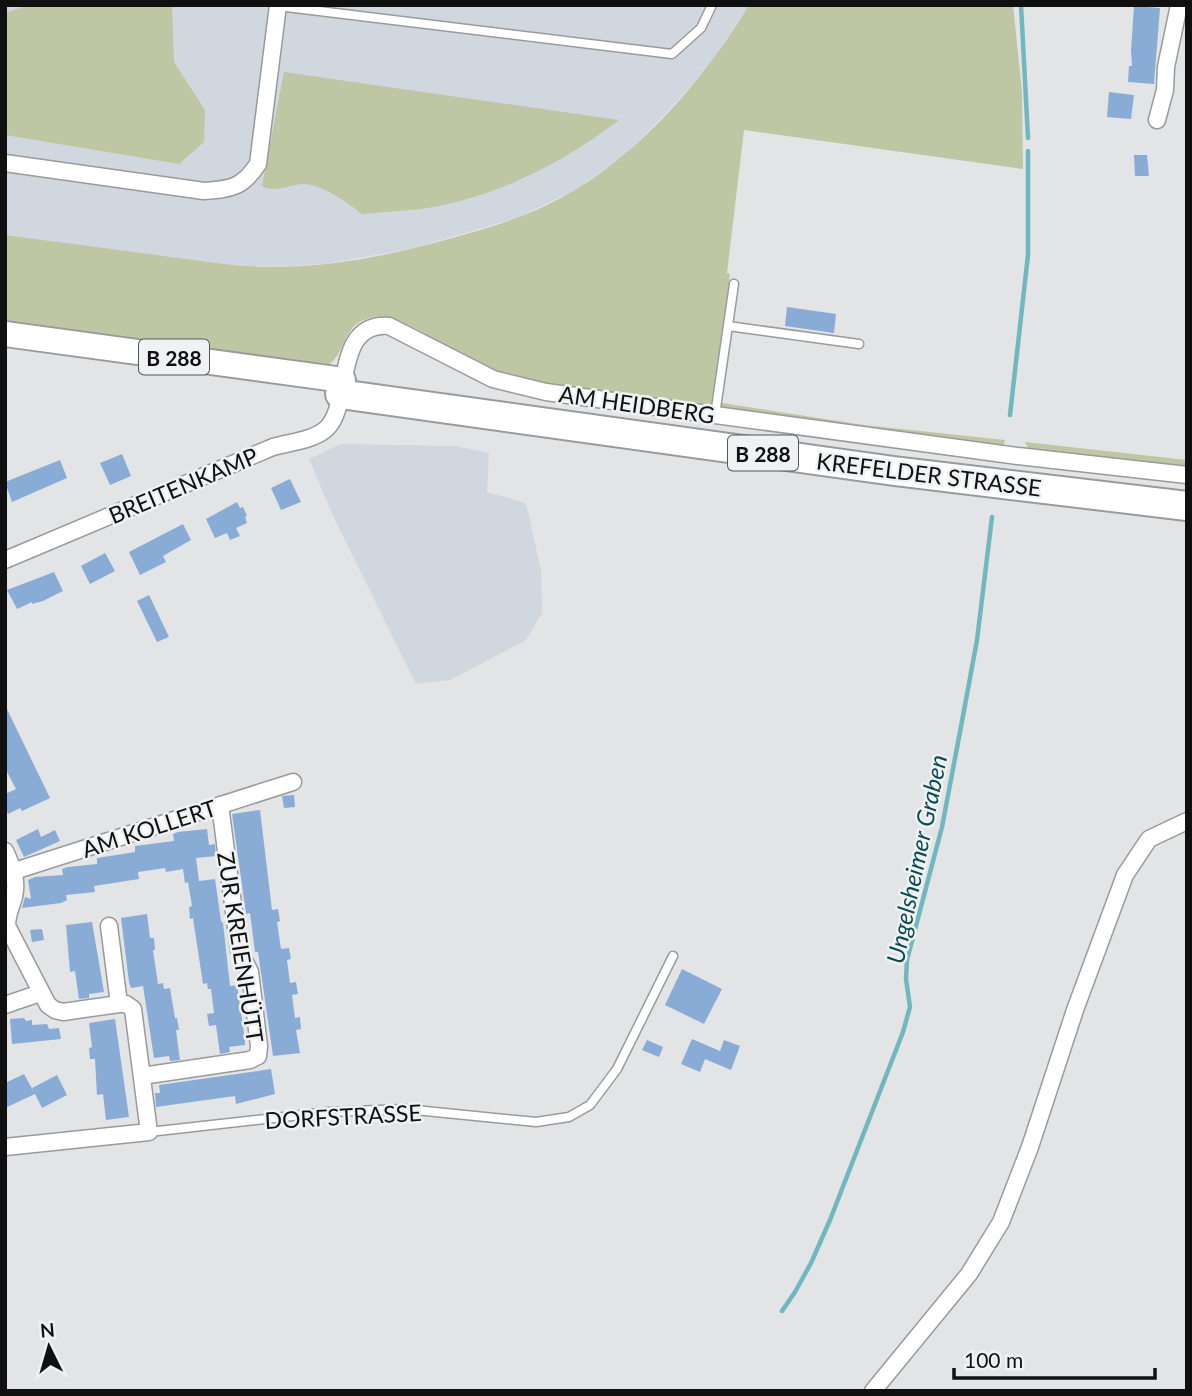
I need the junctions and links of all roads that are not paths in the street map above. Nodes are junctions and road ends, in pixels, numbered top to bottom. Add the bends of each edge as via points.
1 (712, 5) edge
2 (1179, 5) edge
3 (278, 6) edge
4 (339, 9) edge
5 (1180, 40) edge
6 (1157, 120) dead end
7 (5, 163) edge
8 (734, 284) dead end
9 (728, 326) junction
10 (5, 334) edge
11 (859, 344) dead end
12 (5, 348) edge
13 (341, 387) junction
14 (715, 415) junction
15 (1187, 475) edge
16 (1187, 494) edge
17 (1187, 506) edge
18 (5, 560) edge
19 (293, 782) dead end
20 (220, 805) junction
21 (1187, 821) edge
22 (5, 851) edge
23 (10, 872) edge
24 (109, 926) dead end
25 (673, 956) dead end
26 (40, 993) junction
27 (119, 1004) junction
28 (5, 1005) edge
29 (142, 1076) junction
30 (149, 1132) junction
31 (5, 1147) edge
32 (873, 1391) edge

1 - 4 lane via 701,27 672,54
2 - 5 street
3 - 4 lane
3 - 7 street via 258,164 247,180 228,189 204,191
5 - 6 street via 1166,67
8 - 9 lane
9 - 11 lane
9 - 14 lane
10 - 13 main road, KREFELDER STRASSE / B 288
12 - 13 main road, KREFELDER STRASSE / B 288
13 - 14 street, AM HEIDBERG via 361,334 369,327 389,326 493,379 546,392
13 - 16 highway, KREFELDER STRASSE / B 288
13 - 17 highway, KREFELDER STRASSE / B 288 via 894,471
13 - 18 street, BREITENKAMP via 335,414 318,435 274,447
14 - 15 street, AM HEIDBERG
19 - 20 street, AM KOLLERT
20 - 23 street, AM KOLLERT
20 - 29 street, ZUR KREIENHÜTT via 239,950 250,972 258,1056
21 - 32 street via 1149,839 1125,875 1001,1222 969,1274
22 - 23 street
23 - 26 street via 14,896 7,926
24 - 27 street
25 - 30 lane, DORFSTRASSE via 617,1069 590,1105 569,1117 536,1122 405,1109 328,1112
26 - 27 street via 48,1005 63,1012
26 - 28 street
27 - 29 street via 133,1009
29 - 30 street
30 - 31 street, DORFSTRASSE

